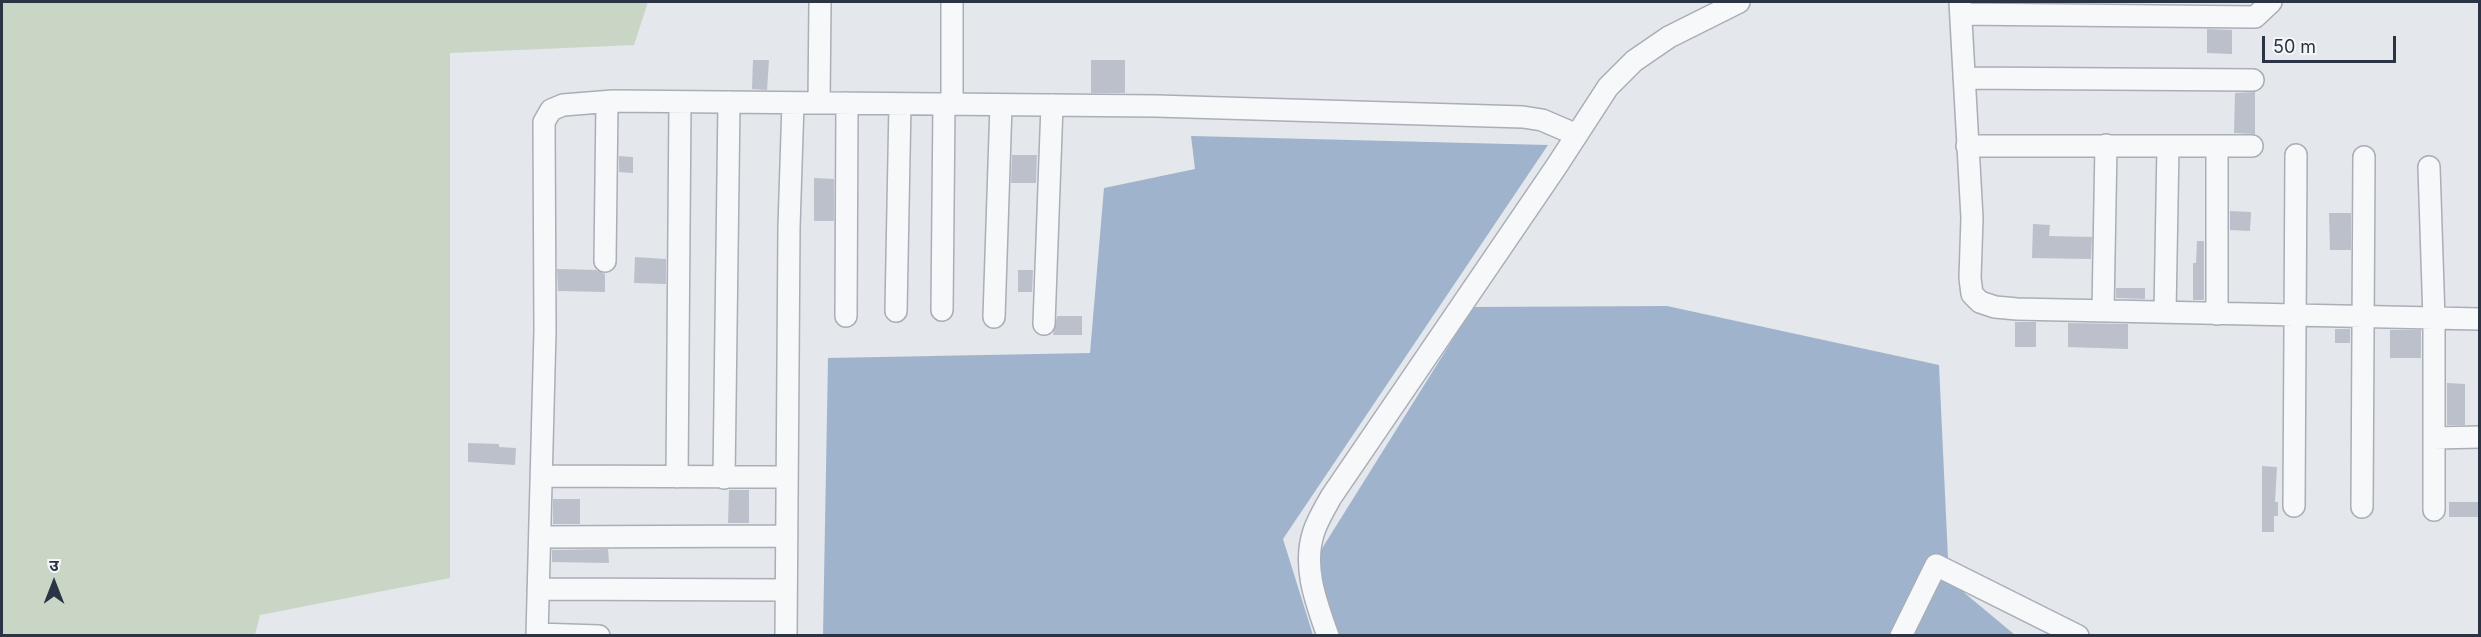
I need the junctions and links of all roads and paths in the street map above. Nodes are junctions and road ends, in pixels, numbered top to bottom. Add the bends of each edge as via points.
1 (820, 2) edge
2 (1739, 2) edge
3 (2271, 2) edge
4 (952, 3) dead end
5 (1960, 8) edge
6 (1964, 78) junction
7 (2253, 80) dead end
8 (607, 102) junction
9 (680, 102) junction
10 (729, 102) junction
11 (793, 103) junction
12 (819, 103) junction
13 (847, 104) junction
14 (900, 104) junction
15 (948, 104) junction
16 (1001, 105) junction
17 (1052, 105) junction
18 (1577, 135) junction
19 (2106, 145) junction
20 (1967, 146) junction
21 (2168, 146) junction
22 (2217, 146) junction
23 (2252, 146) dead end
24 (2296, 155) dead end
25 (2364, 157) dead end
26 (2429, 167) dead end
27 (605, 261) dead end
28 (942, 310) dead end
29 (896, 311) dead end
30 (2103, 311) junction
31 (2165, 312) junction
32 (2217, 314) junction
33 (2296, 315) junction
34 (846, 316) dead end
35 (2363, 316) junction
36 (994, 317) dead end
37 (2434, 319) junction
38 (2480, 319) edge
39 (1044, 324) dead end
40 (2480, 437) edge
41 (2434, 438) junction
42 (542, 476) junction
43 (678, 477) junction
44 (788, 477) junction
45 (724, 478) junction
46 (2294, 506) dead end
47 (2362, 507) dead end
48 (2434, 510) dead end
49 (787, 536) junction
50 (541, 537) junction
51 (538, 589) junction
52 (786, 590) junction
53 (537, 635) edge
54 (599, 636) edge
55 (786, 636) edge
56 (1328, 636) edge
57 (1901, 636) edge
58 (2078, 636) edge

1 - 12 street
2 - 18 street via 1669,37 1634,61 1608,87
3 - 5 street via 2255,17
4 - 15 street
5 - 6 street
6 - 7 street
6 - 20 street
8 - 9 street
8 - 27 street
8 - 42 street via 563,105 551,110 544,122
9 - 10 street
9 - 43 street
10 - 11 street
10 - 45 street
11 - 12 street
11 - 44 street
12 - 13 street
13 - 14 street
13 - 34 street
14 - 15 street
14 - 29 street
15 - 16 street
15 - 28 street
16 - 17 street
16 - 36 street
17 - 18 street via 1497,115 1542,120
17 - 39 street
18 - 56 street via 1331,497 1314,530 1311,583
19 - 20 street
19 - 21 street
19 - 30 street
20 - 30 street via 1972,294 1980,302 1995,307
21 - 22 street
21 - 31 street
22 - 23 street
22 - 32 street
24 - 33 street
25 - 35 street
26 - 37 street
30 - 31 street
31 - 32 street
32 - 33 street
33 - 35 street
33 - 46 street
35 - 37 street
35 - 47 street
37 - 38 street
37 - 41 street
40 - 41 street
41 - 48 street
42 - 43 street
42 - 50 street
43 - 45 street
44 - 45 street
44 - 49 street
49 - 50 street
49 - 52 street
50 - 51 street
51 - 52 street
51 - 53 street
52 - 55 street
53 - 54 street
57 - 58 street via 1936,565

